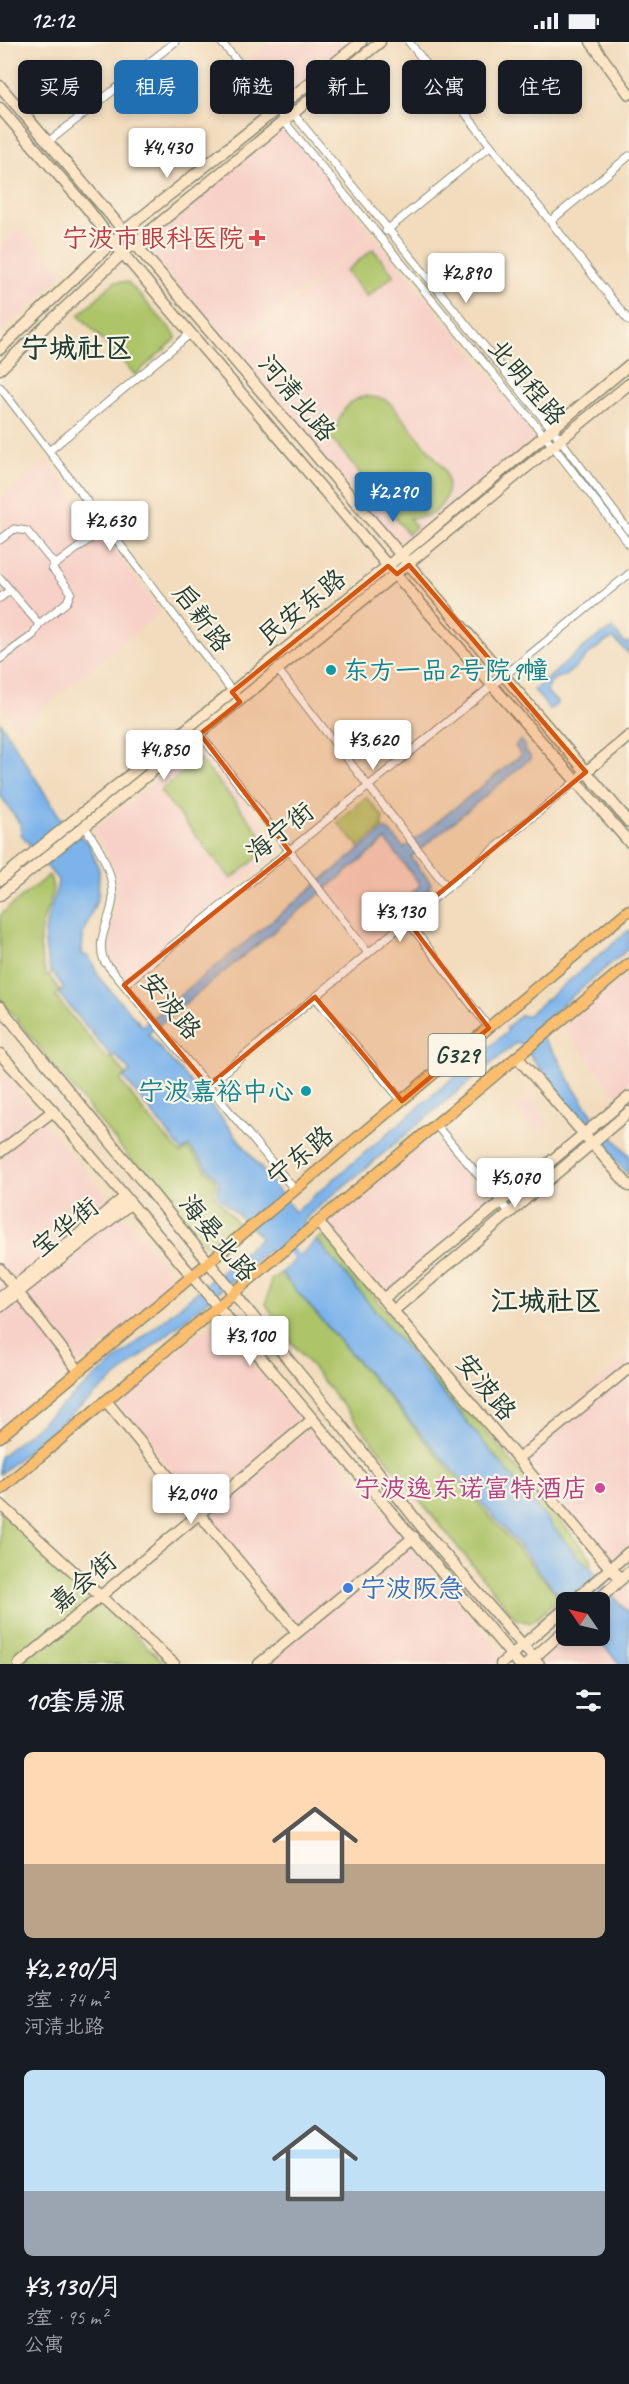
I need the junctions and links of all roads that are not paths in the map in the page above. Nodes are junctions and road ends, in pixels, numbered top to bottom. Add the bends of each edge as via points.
1 (175, 42) edge
2 (221, 42) edge
3 (360, 42) edge
4 (380, 42) edge
5 (409, 42) edge
6 (591, 42) edge
7 (237, 60) edge
8 (0, 86) edge
9 (629, 94) edge
10 (294, 97) edge
11 (0, 108) edge
12 (294, 110) edge
13 (273, 114) edge
14 (281, 114) edge
15 (290, 114) edge
16 (294, 114) edge
17 (283, 120) junction
18 (48, 142) junction
19 (490, 146) junction
20 (629, 156) edge
21 (552, 223) junction
22 (388, 230) junction
23 (124, 231) junction
24 (380, 236) junction
25 (113, 242) junction
26 (135, 243) junction
27 (123, 253) junction
28 (629, 321) edge
29 (191, 333) junction
30 (0, 349) edge
31 (629, 365) edge
32 (0, 369) edge
33 (629, 384) edge
34 (0, 387) edge
35 (549, 433) junction
36 (557, 443) junction
37 (49, 451) junction
38 (106, 527) junction
39 (629, 531) edge
40 (0, 540) edge
41 (629, 544) edge
42 (401, 555) junction
43 (409, 564) junction
44 (55, 566) junction
45 (388, 566) junction
46 (397, 574) junction
47 (629, 574) edge
48 (0, 578) edge
49 (10, 590) junction
50 (0, 598) edge
51 (39, 624) junction
52 (0, 659) edge
53 (278, 670) junction
54 (505, 677) junction
55 (494, 686) junction
56 (232, 692) junction
57 (240, 702) junction
58 (200, 734) junction
59 (629, 736) edge
60 (586, 772) junction
61 (576, 781) junction
62 (370, 787) junction
63 (629, 822) edge
64 (85, 826) junction
65 (629, 842) edge
66 (290, 852) junction
67 (0, 880) edge
68 (447, 887) junction
69 (0, 896) edge
70 (629, 910) edge
71 (407, 920) junction
72 (368, 953) junction
73 (629, 964) edge
74 (124, 985) junction
75 (315, 997) junction
76 (0, 1007) edge
77 (489, 1028) junction
78 (0, 1053) edge
79 (517, 1058) junction
80 (208, 1086) junction
81 (629, 1097) edge
82 (402, 1101) junction
83 (53, 1111) junction
84 (629, 1112) edge
85 (436, 1125) junction
86 (585, 1133) junction
87 (593, 1143) junction
88 (0, 1152) edge
89 (629, 1186) edge
90 (296, 1190) junction
91 (127, 1200) junction
92 (501, 1202) junction
93 (510, 1213) junction
94 (318, 1222) junction
95 (208, 1263) junction
96 (0, 1269) edge
97 (191, 1276) junction
98 (16, 1290) junction
99 (234, 1294) junction
100 (0, 1298) edge
101 (383, 1299) junction
102 (0, 1307) edge
103 (218, 1308) junction
104 (393, 1311) junction
105 (629, 1368) edge
106 (80, 1371) junction
107 (106, 1401) junction
108 (313, 1419) junction
109 (0, 1437) edge
110 (518, 1459) junction
111 (0, 1490) edge
112 (0, 1504) edge
113 (200, 1514) junction
114 (414, 1537) junction
115 (629, 1552) edge
116 (611, 1569) junction
117 (625, 1575) edge
118 (584, 1592) edge
119 (607, 1592) edge
120 (100, 1597) junction
121 (556, 1616) edge
122 (297, 1632) junction
123 (556, 1639) edge
124 (522, 1645) junction
125 (511, 1654) junction
126 (533, 1662) edge
127 (20, 1664) edge
128 (174, 1664) edge
129 (259, 1664) edge
130 (501, 1664) edge
131 (519, 1664) edge

1 - 18 street
2 - 7 street, 北明程路
3 - 10 main road
4 - 12 main road
5 - 19 street
6 - 9 main road
8 - 18 main road, 河清北路
11 - 25 main road, 河清北路
13 - 23 main road
14 - 17 street, 北明程路
15 - 17 main road
16 - 22 street, 北明程路
17 - 24 street, 北明程路
17 - 26 main road
18 - 23 main road, 河清北路
19 - 21 street
19 - 22 street
20 - 21 street
21 - 28 street
22 - 24 street
22 - 35 street, 北明程路
23 - 25 main road
23 - 26 main road, 河清北路
24 - 35 street, 北明程路
25 - 27 main road, 河清北路
25 - 30 main road
26 - 27 main road
26 - 42 main road, 河清北路
27 - 29 main road, 河清北路
27 - 32 main road
29 - 37 street
29 - 45 main road, 河清北路
31 - 35 main road, 民安东路
33 - 36 main road, 民安东路
34 - 37 street, 启新路
35 - 36 street, 北明程路
35 - 42 main road, 民安东路
36 - 39 street, 北明程路
36 - 41 street, 北明程路
36 - 43 main road, 民安东路
37 - 38 street, 启新路
38 - 44 street
38 - 56 street, 启新路
40 - 44 street via 14,529 27,531
42 - 43 main road, 河清北路
42 - 45 main road, 民安东路
43 - 46 main road, 民安东路
43 - 54 main road, 河清北路
44 - 51 street via 52,568 71,592 67,602
45 - 46 main road, 河清北路
45 - 56 main road, 民安东路
46 - 53 main road, 民安东路
46 - 55 main road, 河清北路
47 - 54 street, 海宁街
48 - 49 street
49 - 50 street
49 - 51 street
51 - 52 street via 33,635
53 - 57 main road, 民安东路
53 - 62 street
54 - 55 street, 海宁街
54 - 60 main road, 河清北路
55 - 61 main road, 河清北路
55 - 62 street, 海宁街
56 - 57 street, 启新路
56 - 67 main road, 民安东路
57 - 58 main road, 民安东路
58 - 64 main road, 民安东路
58 - 66 street
59 - 60 main road
60 - 61 main road
60 - 63 main road, 河清北路
61 - 65 main road, 河清北路
61 - 68 street
62 - 66 street, 海宁街
62 - 68 street
64 - 69 main road, 民安东路
64 - 74 street, 安波路 via 102,856 112,890 112,904 102,933 102,955
66 - 72 street
66 - 74 street, 海宁街
68 - 71 street
70 - 77 main road, 宁东路 / G329
71 - 72 street
71 - 77 street
72 - 75 street
73 - 79 main road, G329
74 - 80 street, 安波路
75 - 80 street
75 - 82 street
76 - 95 main road, 海晏北路
77 - 82 main road, 宁东路 / G329
78 - 83 main road, 海晏北路
79 - 85 main road, G329
79 - 86 main road
80 - 90 street, 安波路
81 - 86 main road
82 - 90 main road, 宁东路 / G329
83 - 88 main road
83 - 91 main road, 海晏北路
84 - 87 main road
85 - 92 street
85 - 94 main road, G329
86 - 87 main road
86 - 92 main road
87 - 89 main road
87 - 93 main road
90 - 95 main road, 宁东路 / G329
91 - 97 main road, 海晏北路
91 - 98 main road, 宝华街
92 - 93 street
92 - 101 main road
93 - 104 main road
94 - 99 main road, G329
94 - 101 main road, 安波路
95 - 97 main road, 宁东路 / G329
95 - 99 main road, 海晏北路
96 - 98 main road
97 - 103 main road, 海晏北路
97 - 106 main road, 宁东路 / G329
98 - 100 main road, 宝华街
98 - 102 main road, 宝华街
98 - 106 main road
99 - 103 main road, G329
99 - 124 main road, 海晏北路
101 - 104 main road, 安波路
103 - 107 main road, G329
103 - 108 main road, 海晏北路
104 - 110 main road, 安波路
105 - 110 main road
106 - 109 main road, 宁东路 / G329
107 - 111 main road, G329
107 - 113 main road
108 - 113 main road, 嘉会街
108 - 114 main road, 海晏北路
110 - 116 main road, 安波路
112 - 120 main road
113 - 120 main road, 嘉会街
113 - 122 main road
114 - 122 main road
114 - 125 main road, 海晏北路
115 - 116 main road
116 - 117 main road, 安波路
116 - 118 main road
117 - 119 main road
120 - 127 main road, 嘉会街
120 - 128 main road
121 - 124 main road
122 - 129 main road
123 - 126 main road
124 - 125 main road
124 - 126 main road, 海晏北路
125 - 130 main road
125 - 131 main road, 海晏北路

